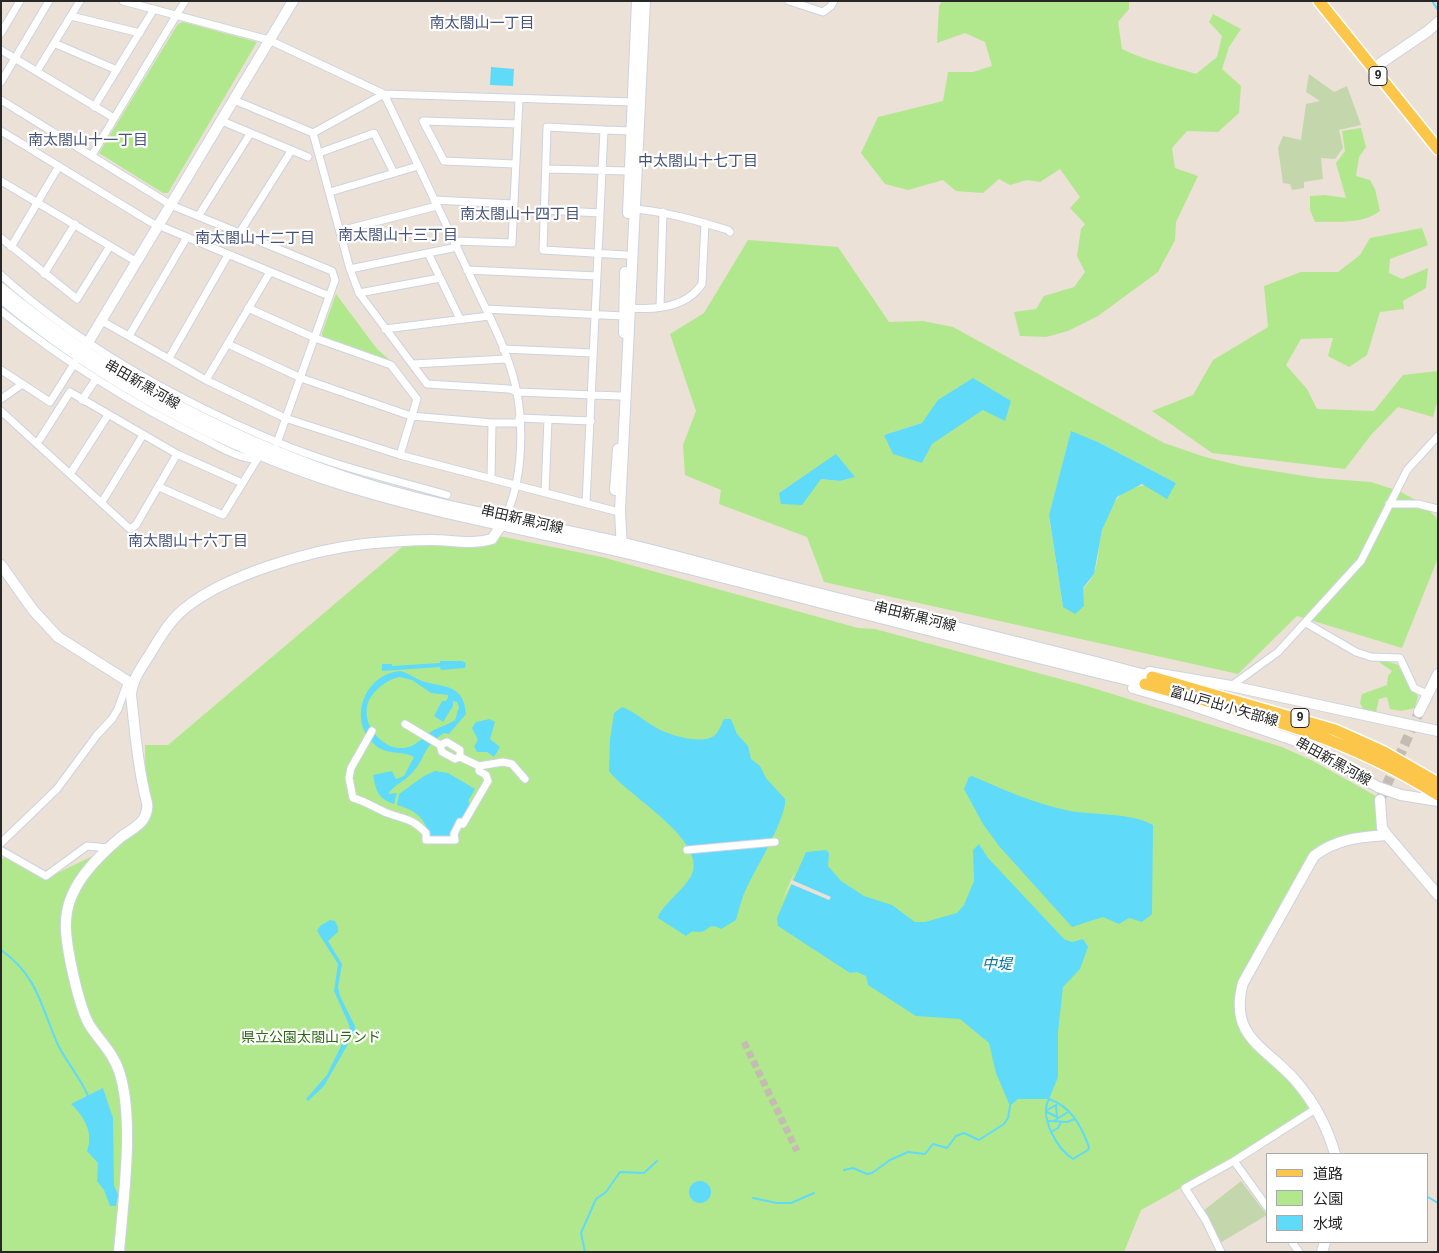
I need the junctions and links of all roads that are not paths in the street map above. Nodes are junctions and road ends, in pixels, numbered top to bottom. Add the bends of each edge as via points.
1 (49, 1) edge
2 (80, 1) edge
3 (123, 1) edge
4 (185, 1) edge
5 (293, 1) edge
6 (637, 1) edge
7 (645, 1) edge
8 (789, 1) edge
9 (834, 1) edge
10 (1319, 1) edge
11 (16, 2) edge
12 (154, 9) junction
13 (177, 15) junction
14 (71, 16) junction
15 (1438, 22) edge
16 (1, 33) edge
17 (140, 33) junction
18 (269, 40) junction
19 (56, 44) junction
20 (1, 50) edge
21 (15, 58) junction
22 (1372, 69) junction
23 (117, 70) junction
24 (37, 71) junction
25 (1, 82) edge
26 (384, 94) junction
27 (1, 100) edge
28 (234, 100) junction
29 (519, 100) junction
30 (633, 102) junction
31 (94, 106) junction
32 (114, 118) junction
33 (222, 121) junction
34 (518, 124) junction
35 (604, 130) junction
36 (1, 131) edge
37 (632, 131) junction
38 (313, 133) junction
39 (250, 134) junction
40 (1438, 149) edge
41 (291, 151) junction
42 (320, 153) junction
43 (92, 156) junction
44 (308, 157) dead end
45 (515, 164) junction
46 (59, 166) junction
47 (418, 166) junction
48 (546, 169) junction
49 (602, 170) junction
50 (629, 171) junction
51 (394, 173) junction
52 (1, 180) edge
53 (330, 192) junction
54 (38, 203) junction
55 (436, 203) junction
56 (513, 204) junction
57 (171, 205) junction
58 (635, 208) junction
59 (544, 210) junction
60 (663, 212) junction
61 (600, 213) junction
62 (199, 215) junction
63 (705, 223) junction
64 (75, 224) junction
65 (162, 226) junction
66 (340, 231) junction
67 (240, 232) junction
68 (730, 232) dead end
69 (187, 237) junction
70 (1, 238) edge
71 (455, 244) junction
72 (110, 246) junction
73 (11, 247) junction
74 (428, 253) junction
75 (598, 254) junction
76 (626, 254) junction
77 (228, 255) junction
78 (137, 262) junction
79 (350, 269) junction
80 (467, 270) junction
81 (270, 272) junction
82 (44, 274) junction
83 (1, 275) edge
84 (597, 276) junction
85 (440, 278) junction
86 (1, 288) edge
87 (359, 293) junction
88 (329, 296) junction
89 (1, 298) edge
90 (660, 307) junction
91 (248, 308) junction
92 (631, 308) junction
93 (1, 311) edge
94 (487, 312) junction
95 (596, 314) junction
96 (623, 316) junction
97 (460, 319) junction
98 (102, 320) junction
99 (385, 330) junction
100 (129, 336) junction
101 (315, 338) junction
102 (228, 344) junction
103 (503, 349) junction
104 (81, 353) junction
105 (593, 353) junction
106 (169, 358) junction
107 (506, 359) junction
108 (413, 364) junction
109 (1, 370) edge
110 (301, 378) junction
111 (96, 379) junction
112 (206, 380) junction
113 (21, 385) junction
114 (517, 392) junction
115 (592, 395) junction
116 (620, 396) junction
117 (1, 399) edge
118 (82, 400) junction
119 (1, 411) edge
120 (108, 415) junction
121 (411, 416) junction
122 (285, 418) junction
123 (548, 419) junction
124 (520, 421) junction
125 (590, 421) junction
126 (622, 421) junction
127 (492, 423) junction
128 (143, 435) junction
129 (1438, 436) edge
130 (36, 443) junction
131 (277, 443) junction
132 (177, 454) junction
133 (400, 455) junction
134 (259, 457) junction
135 (70, 474) junction
136 (490, 479) junction
137 (242, 483) junction
138 (515, 485) junction
139 (159, 487) junction
140 (544, 493) junction
141 (448, 495) dead end
142 (102, 502) junction
143 (586, 504) junction
144 (1389, 504) junction
145 (1438, 509) edge
146 (615, 511) junction
147 (505, 516) junction
148 (500, 527) junction
149 (618, 547) junction
150 (1, 565) edge
151 (1306, 623) junction
152 (971, 642) junction
153 (1082, 658) junction
154 (1438, 674) edge
155 (1148, 681) junction
156 (130, 683) junction
157 (1231, 686) junction
158 (1432, 691) edge
159 (1419, 712) tunnel mouth
160 (405, 724) dead end
161 (372, 730) dead end
162 (1438, 731) edge
163 (479, 766) junction
164 (524, 779) dead end
165 (1432, 785) edge
166 (1438, 795) edge
167 (1380, 800) tunnel mouth
168 (1438, 801) edge
169 (1387, 835) junction
170 (775, 842) dead end
171 (108, 848) junction
172 (1, 849) edge
173 (687, 850) dead end
174 (1438, 895) edge
175 (1316, 1108) junction
176 (1335, 1153) edge
177 (1234, 1161) junction
178 (1266, 1205) edge
179 (119, 1252) edge
180 (1221, 1252) edge

1 - 21 street
2 - 14 street
3 - 12 street
4 - 13 street
5 - 18 street
6 - 30 street
7 - 58 street
8 - 9 street via 823,12
10 - 22 main road, 9
11 - 16 street
12 - 13 street
12 - 17 street
13 - 18 street
13 - 32 street
14 - 17 street
14 - 19 street
15 - 22 street
17 - 23 street
18 - 26 street
18 - 28 street
19 - 23 street
19 - 24 street
20 - 21 street
21 - 24 street
21 - 25 street
22 - 40 main road, 9
23 - 31 street
24 - 31 street
26 - 29 street
26 - 38 street
26 - 47 street
27 - 43 street
28 - 33 street
28 - 38 street
29 - 30 street
29 - 34 street
30 - 37 street
31 - 32 street
32 - 43 street
33 - 39 street
33 - 57 street
34 - 45 street
34 - 45 street via 423,121 444,161
35 - 37 street
35 - 48 street via 547,127
35 - 49 street
36 - 46 street
37 - 50 street
38 - 42 street
39 - 41 street
39 - 62 street
41 - 44 street
41 - 67 street
42 - 51 street via 374,133
42 - 53 street
43 - 57 street
45 - 56 street
46 - 54 street
46 - 65 street via 152,224
47 - 51 street
47 - 55 street
48 - 49 street
48 - 59 street
49 - 50 street
49 - 61 street
50 - 76 street
51 - 53 street
52 - 54 street
53 - 66 street
54 - 64 street
54 - 73 street
55 - 56 street
55 - 66 street
55 - 71 street
56 - 71 street via 512,243
57 - 62 street
57 - 65 street
58 - 60 street
58 - 92 street
59 - 61 street
59 - 75 street via 543,250
60 - 63 street
60 - 90 street
61 - 75 street
62 - 67 street
63 - 68 street
63 - 90 street via 702,284 688,300
64 - 72 street
64 - 82 street
65 - 69 street
65 - 78 street
66 - 79 street
67 - 88 street via 332,271 335,280
69 - 77 street
69 - 100 street
70 - 73 street
71 - 74 street
71 - 80 street
72 - 78 street
72 - 82 street via 77,299
73 - 82 street
74 - 79 street
74 - 85 street
75 - 76 street
75 - 84 street
76 - 96 street
77 - 81 street
77 - 106 street
78 - 98 street
79 - 87 street
80 - 84 street
80 - 94 street
81 - 88 street
81 - 91 street
83 - 104 street
84 - 95 street
85 - 87 street
85 - 97 street
86 - 104 street, 串田新黒河線
87 - 99 street
88 - 101 street
89 - 104 street, 串田新黒河線 via 40,331
90 - 92 street
91 - 101 street
91 - 102 street
92 - 126 street
93 - 104 street
94 - 95 street
94 - 97 street
94 - 103 street
95 - 96 street
95 - 105 street
96 - 116 street
97 - 99 street
98 - 100 street
98 - 104 street
99 - 108 street
100 - 106 street
101 - 110 street
101 - 121 street via 391,365 417,399
102 - 110 street
102 - 112 street
103 - 105 street
103 - 107 street
104 - 111 street
104 - 113 street via 50,402
104 - 131 street via 169,390
104 - 134 street, 串田新黒河線 via 179,417
104 - 147 street, 串田新黒河線 via 241,437 346,477 404,494
105 - 115 street
106 - 112 street
107 - 108 street
107 - 114 street
108 - 114 street via 427,384 508,388
109 - 113 street
110 - 121 street
110 - 122 street
111 - 118 street
111 - 134 street via 180,427 249,459
112 - 122 street
113 - 117 street
114 - 115 street
114 - 124 street
115 - 116 street
115 - 125 street
116 - 126 street
118 - 120 street
118 - 130 street via 70,392
119 - 130 street
120 - 128 street
120 - 135 street
121 - 127 street
121 - 133 street
122 - 131 street
122 - 133 street
123 - 124 street
123 - 125 street
123 - 140 street
124 - 127 street
124 - 138 street
125 - 143 street
126 - 146 street
126 - 149 street
127 - 136 street
128 - 132 street
128 - 142 street
129 - 144 street via 1407,470
130 - 135 street
131 - 141 street
132 - 137 street
132 - 139 street
133 - 136 street
134 - 137 street
134 - 148 street, 串田新黒河線 via 343,485
135 - 142 street
136 - 138 street
137 - 139 street via 223,515
138 - 140 street
138 - 147 street
139 - 142 street via 136,525 130,529
140 - 143 street
143 - 146 street
144 - 145 street via 1418,504
144 - 151 street via 1361,561
146 - 149 street
147 - 148 street
147 - 149 street, 串田新黒河線
148 - 149 street, 串田新黒河線
148 - 156 street via 492,539 479,543 431,540 363,544 278,563 234,581 183,609
149 - 152 street, 串田新黒河線
149 - 153 street, 串田新黒河線
150 - 156 street via 33,610 58,637
151 - 157 street via 1278,652
151 - 158 street via 1356,652 1371,657 1400,658 1414,688
152 - 155 street, 串田新黒河線
152 - 168 street, 串田新黒河線 via 1182,702 1302,743 1378,787 1401,795
153 - 155 street, 串田新黒河線
153 - 157 street, 串田新黒河線
154 - 158 street
155 - 165 main road, 富山戸出小矢部線 / 9 via 1343,744
156 - 171 street via 139,770 147,805 144,820
156 - 172 street via 112,719 97,734 57,789
157 - 162 street, 串田新黒河線
158 - 159 street
160 - 163 street via 440,745 442,752
161 - 163 street via 351,768 349,778 353,798 412,820 426,833 426,840 455,840 454,834 460,822 464,824 488,781 486,775 479,771
163 - 164 street via 512,764
165 - 166 main road, 富山戸出小矢部線 / 9
167 - 169 street via 1382,828
169 - 174 street
169 - 175 street via 1350,838 1327,846 1314,856 1243,983 1239,999 1242,1024 1256,1044 1294,1079
170 - 173 street
171 - 172 street via 87,846 46,876
171 - 179 street via 74,890 67,906 66,925 82,1010 114,1058 123,1089 125,1188
175 - 176 street
175 - 177 street
177 - 178 street
177 - 180 street via 1185,1188

